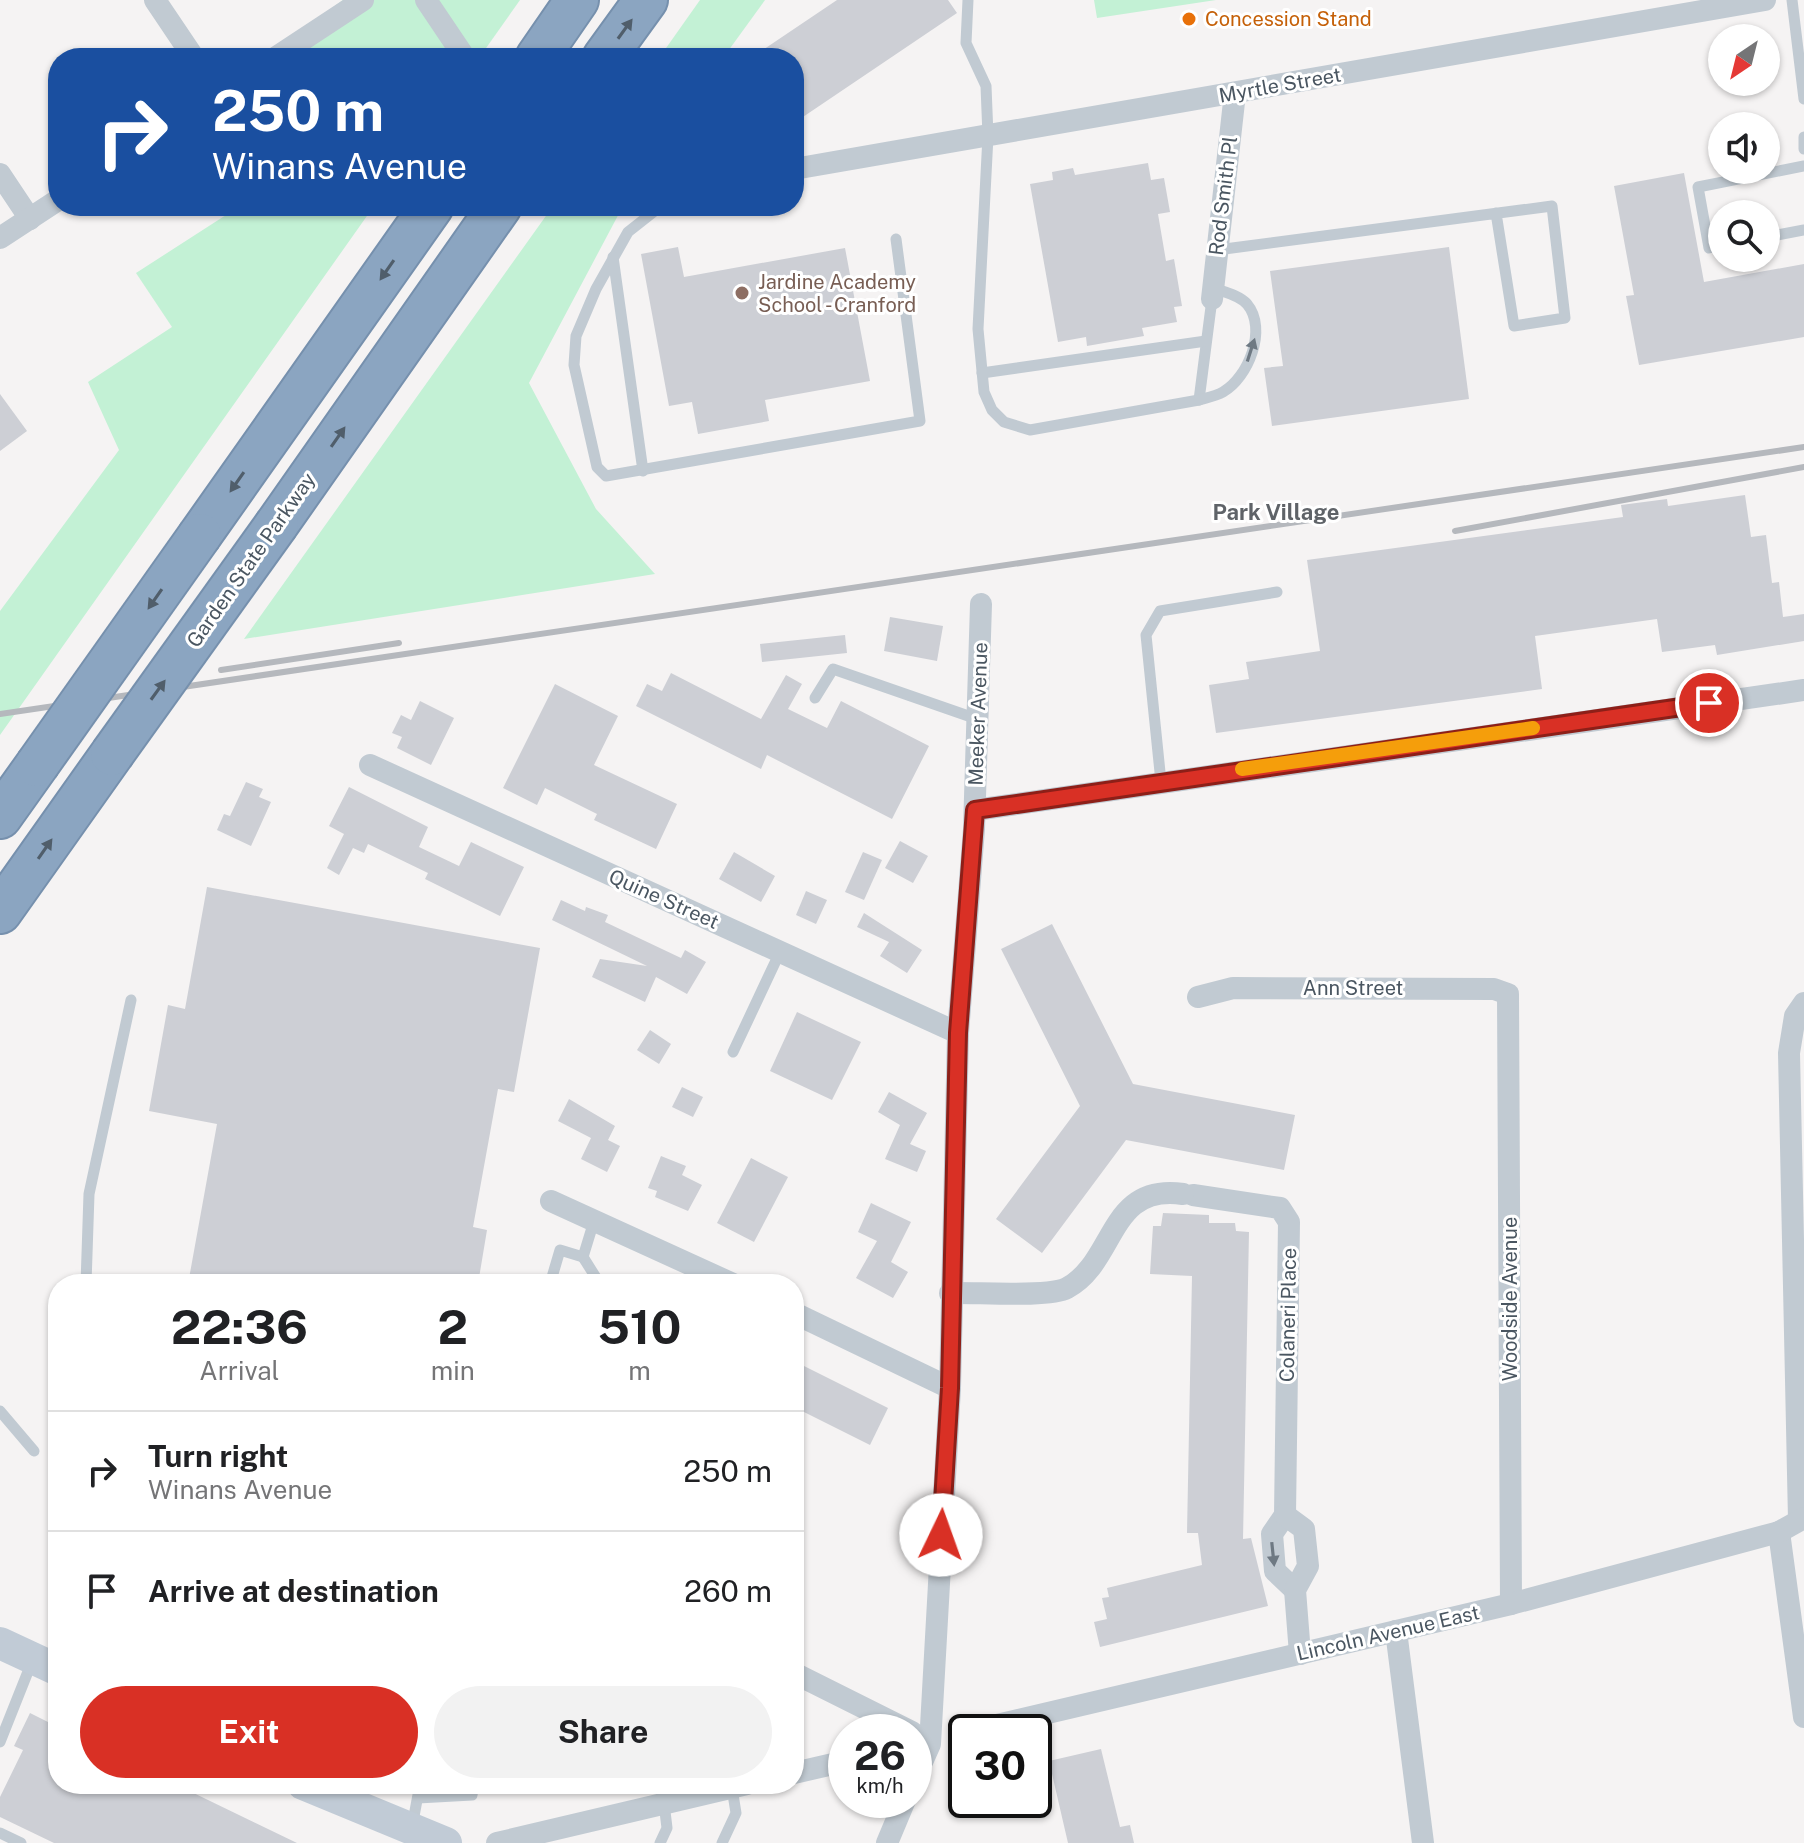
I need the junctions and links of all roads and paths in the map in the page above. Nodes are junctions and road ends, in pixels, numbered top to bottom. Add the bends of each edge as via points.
1 (155, 0) edge
2 (363, 0) edge
3 (426, 0) edge
4 (577, 0) edge
5 (646, 0) edge
6 (968, 0) edge
7 (1765, 0) edge
8 (1792, 0) edge
9 (187, 48) edge
10 (290, 48) edge
11 (458, 48) edge
12 (544, 48) edge
13 (611, 48) edge
14 (1235, 93) junction
15 (1804, 99) edge
16 (988, 136) junction
17 (1804, 137) edge
18 (1804, 149) edge
19 (1804, 166) edge
20 (804, 167) edge
21 (0, 174) edge
22 (48, 207) edge
23 (1496, 213) junction
24 (425, 216) edge
25 (493, 216) edge
26 (648, 216) edge
27 (30, 219) junction
28 (1804, 230) edge
29 (1780, 234) edge
30 (0, 238) edge
31 (896, 239) dead end
32 (1708, 242) edge
33 (1217, 250) junction
34 (613, 257) junction
35 (1212, 294) junction
36 (1206, 341) junction
37 (982, 373) junction
38 (1199, 400) junction
39 (643, 471) junction
40 (1277, 592) dead end
41 (981, 604) dead end
42 (1804, 690) edge
43 (815, 698) dead end
44 (977, 719) junction
45 (370, 765) dead end
46 (1161, 782) junction
47 (975, 810) junction
48 (0, 817) edge
49 (0, 912) edge
50 (780, 952) junction
51 (1508, 994) joint
52 (1198, 997) dead end
53 (131, 1000) dead end
54 (1804, 1003) edge
55 (958, 1033) junction
56 (733, 1052) dead end
57 (551, 1201) dead end
58 (594, 1221) junction
59 (583, 1257) junction
60 (86, 1274) edge
61 (553, 1274) edge
62 (594, 1274) edge
63 (711, 1274) edge
64 (950, 1293) junction
65 (804, 1318) edge
66 (950, 1388) junction
67 (0, 1411) edge
68 (34, 1451) dead end
69 (1285, 1515) junction
70 (1801, 1519) edge
71 (1779, 1532) junction
72 (1295, 1590) junction
73 (1511, 1604) junction
74 (1396, 1631) junction
75 (0, 1643) edge
76 (1300, 1654) junction
77 (46, 1664) edge
78 (804, 1678) edge
79 (872, 1714) edge
80 (920, 1714) edge
81 (1043, 1714) edge
82 (1804, 1717) edge
83 (0, 1742) edge
84 (828, 1765) edge
85 (804, 1771) edge
86 (343, 1794) edge
87 (418, 1794) edge
88 (472, 1794) edge
89 (704, 1794) edge
90 (739, 1794) edge
91 (664, 1803) junction
92 (415, 1812) junction
93 (897, 1818) edge
94 (0, 1833) edge
95 (21, 1843) edge
96 (446, 1843) edge
97 (497, 1843) edge
98 (660, 1843) edge
99 (722, 1843) edge
100 (887, 1843) edge
101 (1423, 1843) edge

1 - 9 street
2 - 10 street
3 - 11 street
4 - 12 highway
13 -> 5 highway
6 - 16 lane via 966,43 986,86
7 - 14 street, Myrtle Street
8 - 15 lane
14 - 16 street, Myrtle Street
14 - 33 street, Rod Smith Pl
16 - 20 street, Myrtle Street
16 - 37 lane via 978,329
17 - 18 lane
19 - 32 lane via 1698,187
21 - 27 street
22 - 27 street
23 - 23 lane via 1552,206 1565,318 1514,326
23 - 33 lane
24 -> 48 highway, bridge
49 -> 25 highway, Garden State Parkway, bridge
26 - 34 lane via 628,232
27 - 30 street
28 - 29 lane
31 - 39 lane via 920,421
33 - 35 street, Rod Smith Pl
34 - 39 lane
34 - 39 lane via 576,336 574,365 597,467 606,476
35 - 36 lane
38 -> 35 lane via 1223,392 1242,374 1256,336 1247,304
36 - 37 lane
36 - 38 lane
37 - 38 lane via 992,410 1015,428 1030,430
40 - 46 lane via 1160,611 1146,635
41 - 44 street, Meeker Avenue
42 - 46 street
43 - 44 lane via 833,669
44 - 47 street, Meeker Avenue
45 - 50 street, Quine Street
46 - 47 street
47 - 55 street, Meeker Avenue
50 - 55 street, Quine Street
50 - 56 lane
51 - 52 street, Ann Street via 1494,989 1233,988
51 - 73 street, Woodside Avenue
53 - 60 lane via 89,1194
54 - 70 street via 1795,1016 1789,1053
55 - 64 street, Meeker Avenue
57 - 58 street
58 - 59 lane
58 - 63 street
59 - 61 lane via 560,1250
59 - 62 lane
64 - 66 street, Meeker Avenue
64 - 69 street, Colaneri Place via 1066,1289 1083,1275 1128,1208 1146,1196 1166,1192 1280,1208 1287,1213
65 - 66 street
66 - 80 street, Meeker Avenue
67 - 68 lane
69 -> 72 street, Colaneri Place via 1272,1534 1275,1571
69 - 72 street, Colaneri Place via 1304,1529 1308,1566
70 - 71 street, Lincoln Avenue East
71 - 73 street, Lincoln Avenue East
71 - 82 street
72 - 76 street, Colaneri Place
73 - 74 street, Lincoln Avenue East
74 - 76 street, Lincoln Avenue East
74 - 101 street
75 - 77 main road
76 - 81 street, Lincoln Avenue East
77 - 83 lane
78 - 79 street
84 - 85 street
86 - 92 main road
87 - 92 lane
88 - 92 lane
89 - 91 street
90 - 99 lane
91 - 97 street
91 - 98 lane via 667,1828
92 - 96 main road
93 - 100 street
94 - 95 lane

